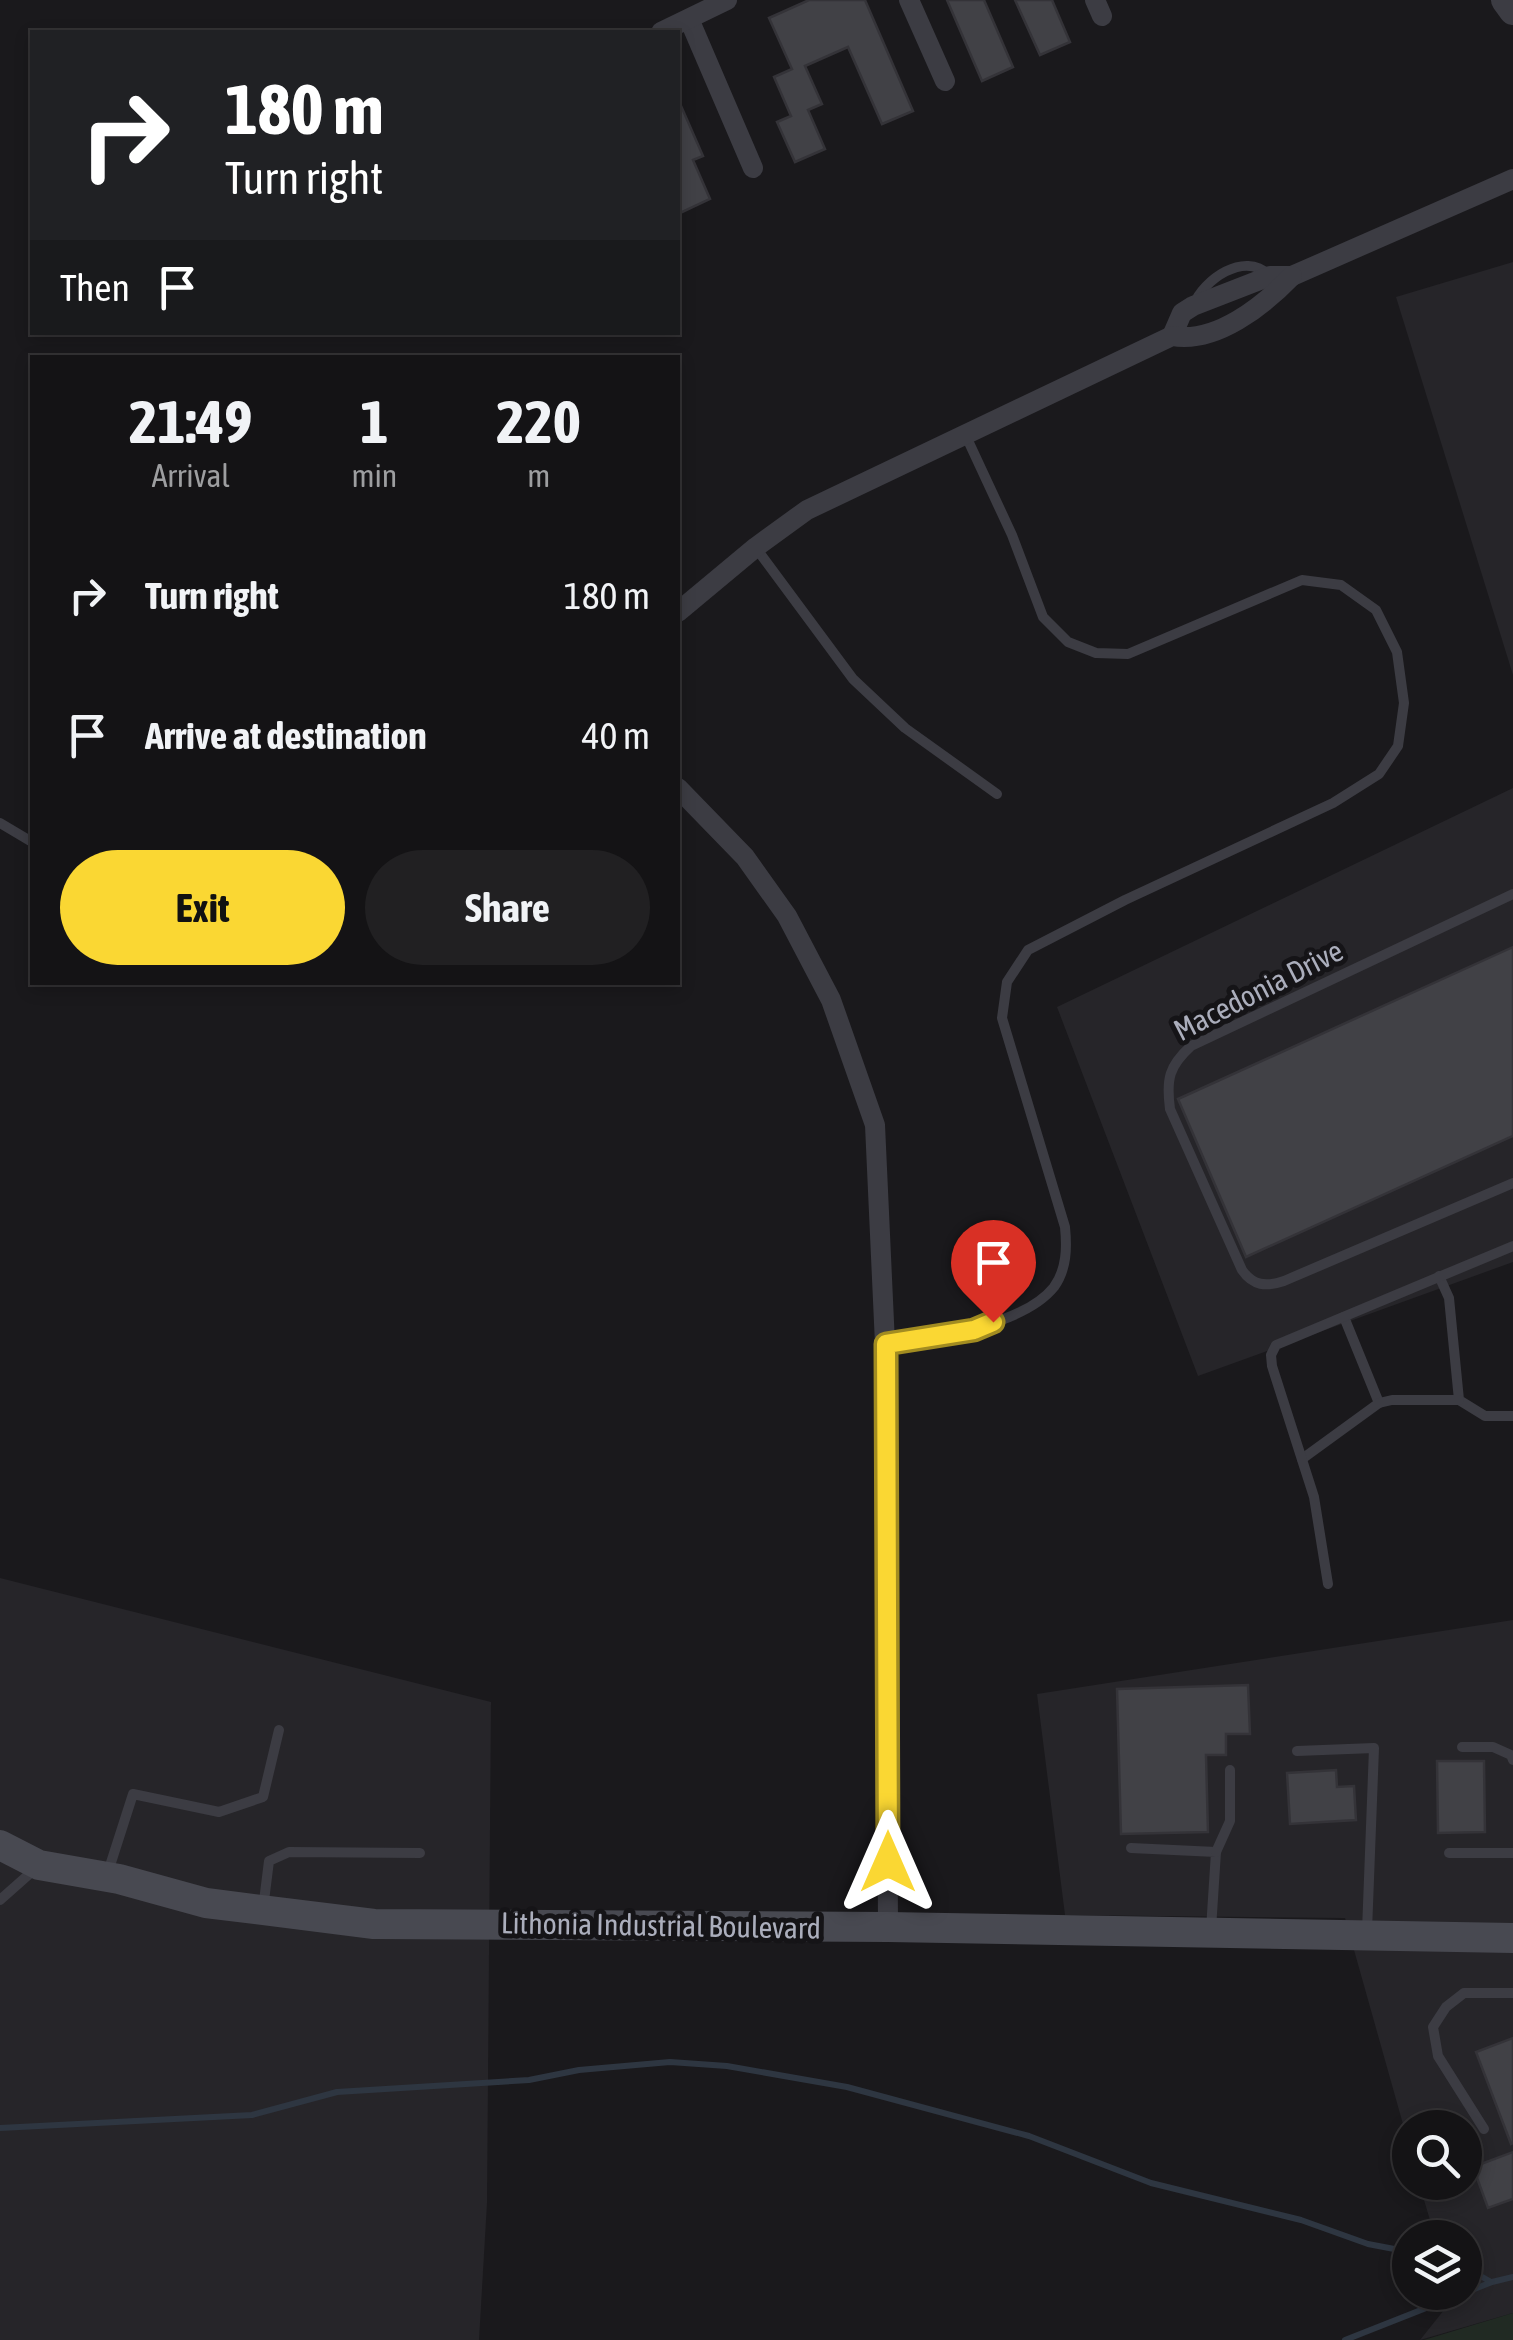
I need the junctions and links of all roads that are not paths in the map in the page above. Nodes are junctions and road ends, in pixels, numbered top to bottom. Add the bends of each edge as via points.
1 (726, 0) edge
2 (909, 0) edge
3 (1504, 0) edge
4 (1513, 11) edge
5 (689, 19) junction
6 (665, 30) edge
7 (945, 81) dead end
8 (753, 168) dead end
9 (1513, 179) edge
10 (1270, 276) junction
11 (1292, 276) junction
12 (1216, 296) junction
13 (1193, 306) junction
14 (1229, 323) junction
15 (1172, 336) junction
16 (965, 434) junction
17 (756, 547) junction
18 (680, 610) edge
19 (680, 790) edge
20 (997, 794) dead end
21 (0, 822) edge
22 (30, 841) edge
23 (1513, 894) edge
24 (1513, 1183) edge
25 (1513, 1246) edge
26 (1440, 1276) junction
27 (1344, 1316) junction
28 (886, 1344) junction
29 (1459, 1400) junction
30 (1378, 1403) junction
31 (1513, 1416) edge
32 (1302, 1459) junction
33 (1328, 1584) dead end
34 (279, 1730) dead end
35 (1462, 1747) dead end
36 (1297, 1751) dead end
37 (1513, 1760) edge
38 (1230, 1770) dead end
39 (0, 1845) edge
40 (1130, 1848) dead end
41 (1216, 1852) junction
42 (1513, 1852) edge
43 (420, 1853) dead end
44 (1449, 1853) dead end
45 (40, 1865) junction
46 (107, 1876) junction
47 (0, 1900) edge
48 (263, 1910) junction
49 (888, 1928) junction
50 (1210, 1934) junction
51 (1367, 1937) junction
52 (1513, 1938) edge
53 (1513, 1993) edge
54 (1484, 2129) dead end

1 - 5 street
2 - 7 street
3 - 4 street
5 - 6 street
5 - 8 street
9 - 11 street
10 - 11 street
10 - 12 street
10 - 13 lane via 1248,264 1210,280
11 - 14 street via 1264,305
12 - 13 street
12 - 14 lane
13 - 15 street
14 - 15 street via 1190,339
15 - 16 street
16 - 17 street via 806,510
16 - 28 lane via 1043,617 1068,642 1096,653 1128,654 1302,580 1341,585 1376,610 1397,652 1404,703 1398,746 1378,774 1333,803 1028,950 1007,982 1002,1018 1066,1226 1068,1254 1053,1287 1022,1310 974,1330
17 - 18 street
17 - 20 lane via 853,678 905,728
19 - 28 street via 745,858 787,916 832,1000 875,1125
21 - 22 lane
23 - 24 lane, Macedonia Drive via 1192,1046 1174,1062 1167,1085 1170,1110 1242,1270 1257,1284 1284,1281
25 - 26 lane
26 - 27 lane
26 - 29 lane via 1449,1298
27 - 30 lane
27 - 32 lane via 1276,1345 1271,1355
28 - 49 street
29 - 30 lane
29 - 31 lane via 1485,1416
30 - 32 lane
32 - 33 lane
34 - 46 lane via 263,1797 218,1812 133,1794
35 - 37 lane via 1493,1746
36 - 51 lane via 1374,1748
38 - 41 lane via 1230,1821
39 - 45 main road, Lithonia Industrial Boulevard
40 - 41 lane
41 - 50 lane
42 - 44 lane
43 - 48 lane via 289,1852 269,1861
45 - 46 main road, Lithonia Industrial Boulevard
45 - 47 lane
46 - 48 main road, Lithonia Industrial Boulevard via 206,1903
48 - 49 main road, Lithonia Industrial Boulevard via 374,1924
49 - 50 main road, Lithonia Industrial Boulevard
50 - 51 main road, Lithonia Industrial Boulevard
51 - 52 main road, Lithonia Industrial Boulevard
53 - 54 lane via 1464,1992 1432,2027 1438,2056

